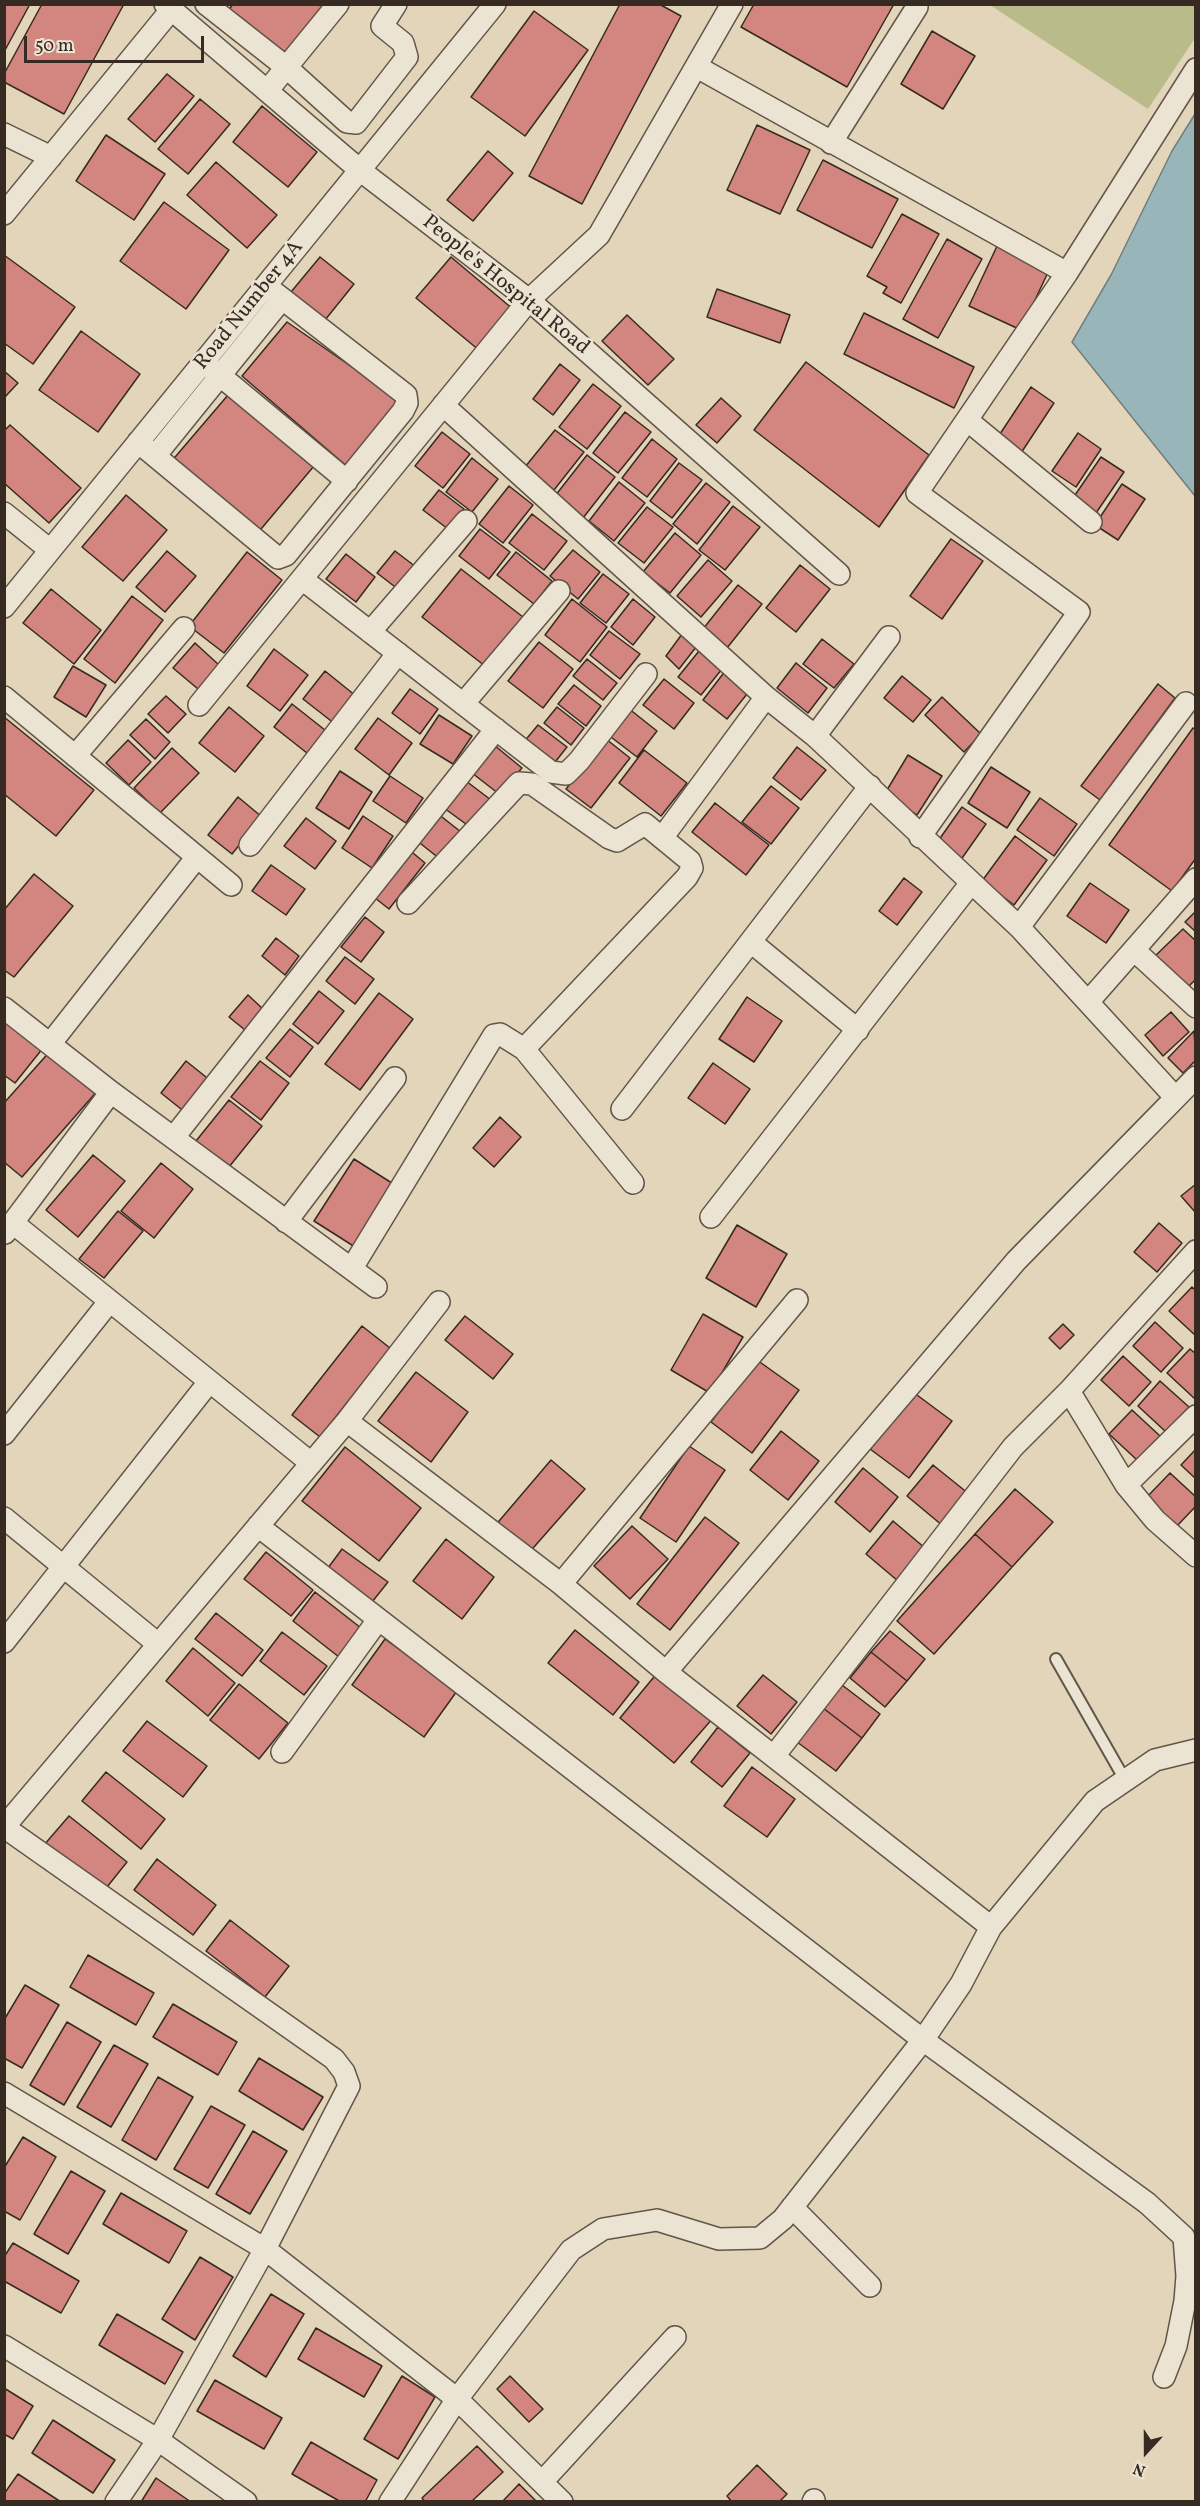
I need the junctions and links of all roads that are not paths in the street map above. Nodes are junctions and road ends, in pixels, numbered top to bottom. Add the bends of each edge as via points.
1 (338, 4) edge
2 (396, 4) edge
3 (495, 4) edge
4 (732, 4) edge
5 (211, 6) edge
6 (168, 7) edge
7 (917, 7) dead end
8 (195, 30) junction
9 (698, 67) junction
10 (286, 68) junction
11 (1196, 69) edge
12 (267, 91) junction
13 (4, 134) edge
14 (831, 143) junction
15 (51, 157) junction
16 (361, 171) junction
17 (4, 214) edge
18 (1067, 273) junction
19 (274, 293) junction
20 (529, 300) junction
21 (212, 369) junction
22 (443, 405) junction
23 (967, 420) junction
24 (138, 442) junction
25 (155, 456) junction
26 (347, 481) junction
27 (4, 513) edge
28 (466, 521) dead end
29 (1092, 522) dead end
30 (50, 550) junction
31 (839, 574) dead end
32 (302, 579) junction
33 (559, 591) dead end
34 (4, 607) edge
35 (184, 628) dead end
36 (370, 632) junction
37 (888, 637) dead end
38 (398, 653) junction
39 (646, 674) dead end
40 (4, 697) edge
41 (766, 697) junction
42 (1186, 703) dead end
43 (463, 704) junction
44 (199, 705) dead end
45 (496, 729) junction
46 (815, 736) junction
47 (75, 756) junction
48 (870, 786) junction
49 (920, 837) junction
50 (662, 838) junction
51 (250, 845) dead end
52 (197, 857) junction
53 (1196, 879) edge
54 (970, 882) junction
55 (231, 885) dead end
56 (408, 903) dead end
57 (1019, 927) junction
58 (751, 942) junction
59 (1134, 950) junction
60 (1088, 1002) junction
61 (1196, 1007) edge
62 (4, 1008) edge
63 (858, 1030) junction
64 (51, 1044) junction
65 (524, 1049) junction
66 (1196, 1077) edge
67 (395, 1078) dead end
68 (111, 1092) junction
69 (1176, 1097) junction
70 (622, 1109) dead end
71 (174, 1137) junction
72 (633, 1184) dead end
73 (711, 1217) dead end
74 (286, 1222) junction
75 (9, 1228) edge
76 (1196, 1251) edge
77 (352, 1268) junction
78 (376, 1287) dead end
79 (797, 1300) dead end
80 (109, 1302) junction
81 (439, 1302) dead end
82 (209, 1382) junction
83 (1069, 1391) junction
84 (1196, 1416) edge
85 (347, 1420) junction
86 (4, 1434) edge
87 (310, 1463) junction
88 (1126, 1485) junction
89 (4, 1518) edge
90 (258, 1526) junction
91 (1196, 1556) edge
92 (64, 1568) junction
93 (561, 1584) junction
94 (378, 1620) junction
95 (4, 1642) edge
96 (158, 1644) junction
97 (1056, 1659) dead end
98 (666, 1672) junction
99 (1196, 1750) edge
100 (282, 1752) dead end
101 (774, 1756) junction
102 (1125, 1780) junction
103 (4, 1827) edge
104 (991, 1927) junction
105 (923, 2040) junction
106 (4, 2094) edge
107 (792, 2207) junction
108 (265, 2249) junction
109 (870, 2286) dead end
110 (675, 2337) dead end
111 (4, 2346) edge
112 (1164, 2377) dead end
113 (457, 2399) junction
114 (158, 2440) junction
115 (542, 2482) junction
116 (245, 2501) edge
117 (116, 2502) edge
118 (390, 2502) edge
119 (562, 2502) edge

1 - 10 street
2 - 10 street via 382,26 403,43 407,57 356,123 347,122
3 - 16 street, Road Number 4A
4 - 9 street
5 - 8 street
5 - 10 street
6 - 8 street, People's Hospital Road
6 - 15 street
7 - 14 street
8 - 12 street, People's Hospital Road
9 - 14 street
9 - 20 street via 599,235
10 - 12 street
11 - 18 street
12 - 16 street, People's Hospital Road
13 - 15 street
14 - 18 street
15 - 17 street
16 - 19 street, Road Number 4A
16 - 20 street, People's Hospital Road
18 - 23 street
19 - 21 street, Road Number 4A
19 - 26 street via 406,395 404,411
20 - 22 street
20 - 31 street, People's Hospital Road
21 - 24 street, Road Number 4A
21 - 25 street
21 - 26 street
22 - 32 street
22 - 41 street
23 - 29 street
23 - 49 street via 917,493 1079,612
24 - 25 street
24 - 30 street, Road Number 4A
25 - 26 street via 278,558 286,555
27 - 30 street
28 - 36 street
30 - 34 street, Road Number 4A
32 - 36 street
32 - 44 street
33 - 43 street
35 - 47 street
36 - 38 street
37 - 46 street
38 - 43 street
38 - 51 street
39 - 45 street via 566,774 551,772
40 - 47 street
41 - 46 street
41 - 50 street
42 - 57 street
43 - 45 street
45 - 71 street
46 - 48 street
47 - 52 street
48 - 49 street
48 - 58 street
49 - 54 street
50 - 56 street via 645,824 617,841 609,838 532,784 519,783
50 - 65 street via 690,861 692,868 687,878
52 - 55 street
52 - 64 street
53 - 59 street
54 - 57 street
54 - 63 street
57 - 60 street
58 - 63 street
58 - 70 street
59 - 60 street
59 - 61 street
60 - 69 street
62 - 64 street
63 - 73 street
64 - 68 street
65 - 72 street
65 - 77 street via 500,1034 494,1035
66 - 69 street
67 - 74 street
68 - 71 street
68 - 75 street
69 - 98 street via 1016,1261
71 - 74 street
74 - 77 street
75 - 80 street
76 - 83 street
77 - 78 street
79 - 93 street
80 - 82 street
80 - 86 street
81 - 85 street
82 - 87 street
82 - 92 street
83 - 88 street
83 - 101 street via 1013,1447
84 - 88 street
85 - 87 street
85 - 93 street
87 - 90 street
88 - 91 street via 1155,1520
89 - 92 street
90 - 94 street
90 - 96 street
92 - 95 street
92 - 96 street
93 - 98 street
94 - 100 street
94 - 105 street
96 - 103 street
97 - 102 lane
98 - 101 street
99 - 102 street via 1155,1760
101 - 104 street
102 - 104 street via 1095,1801
103 - 108 street via 334,2059 344,2072 349,2086
104 - 105 street via 961,1984
105 - 107 street
105 - 112 street via 1147,2204 1184,2237 1185,2301 1176,2346
106 - 108 street
107 - 109 street
107 - 113 street via 760,2238 719,2239 657,2220 603,2229 570,2250
108 - 113 street
108 - 114 street
110 - 115 street
111 - 114 street
113 - 115 street
113 - 118 street
114 - 116 street
114 - 117 street
115 - 119 street

